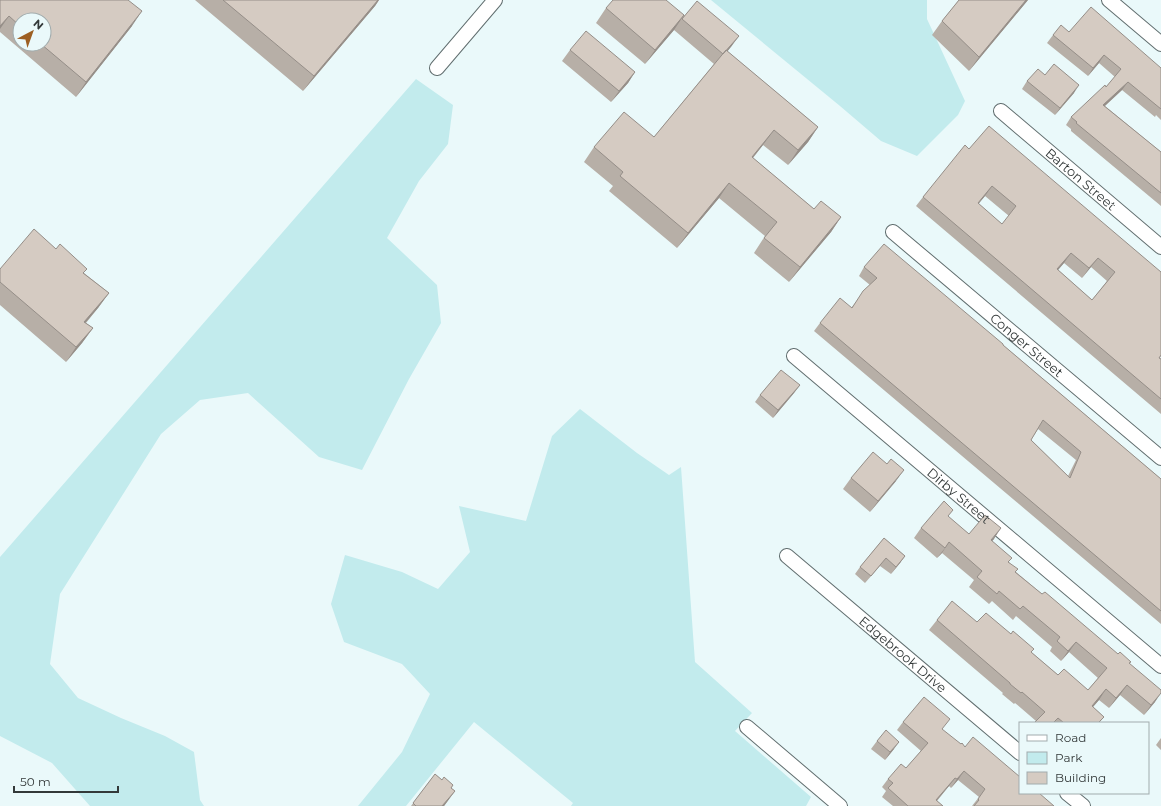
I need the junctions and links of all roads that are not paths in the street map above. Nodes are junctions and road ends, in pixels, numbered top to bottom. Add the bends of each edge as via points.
1 (495, 0) edge
2 (1109, 0) edge
3 (1161, 44) edge
4 (437, 68) dead end
5 (1001, 111) dead end
6 (893, 232) dead end
7 (1161, 247) edge
8 (794, 356) dead end
9 (1161, 458) edge
10 (787, 556) dead end
11 (1161, 666) edge
12 (747, 727) dead end
13 (1019, 752) edge
14 (1068, 794) edge
15 (840, 806) edge
16 (1083, 806) edge

1 - 4 street
2 - 3 street
5 - 7 street, Barton Street
6 - 9 street, Conger Street
8 - 11 street, Dirby Street
10 - 13 street, Edgebrook Drive
12 - 15 street
14 - 16 street

